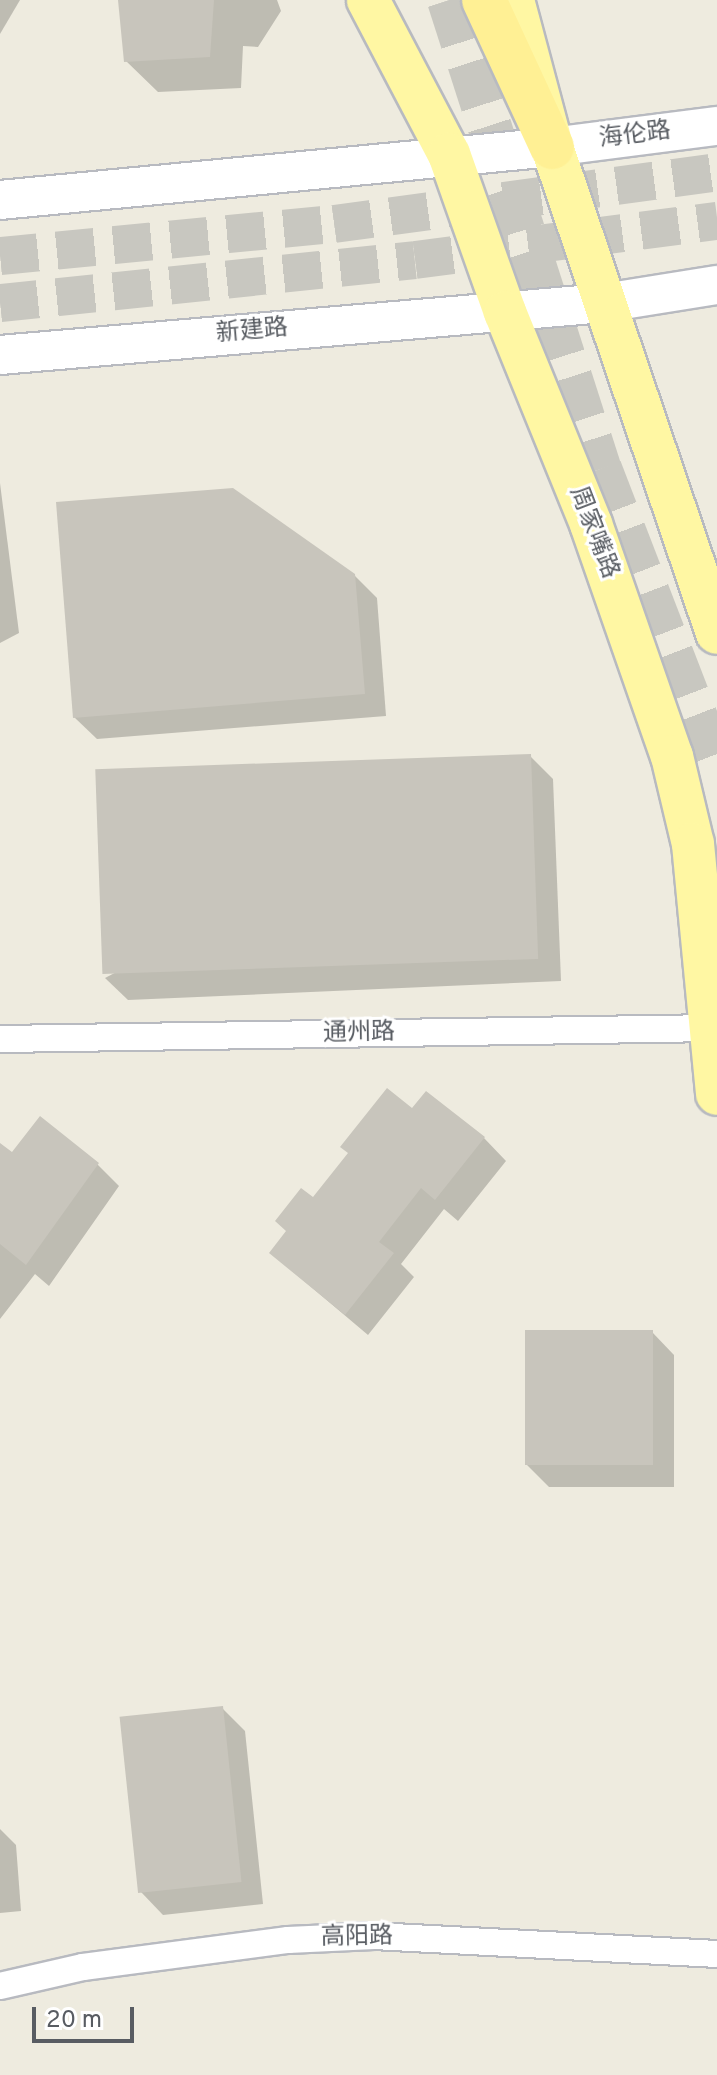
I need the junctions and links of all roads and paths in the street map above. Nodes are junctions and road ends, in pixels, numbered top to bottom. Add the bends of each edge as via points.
1 (368, 0) edge
2 (484, 0) edge
3 (513, 0) edge
4 (717, 126) edge
5 (552, 147) junction
6 (449, 154) junction
7 (0, 200) edge
8 (717, 285) edge
9 (604, 303) junction
10 (505, 312) junction
11 (0, 355) edge
12 (717, 633) edge
13 (714, 1028) edge
14 (0, 1039) edge
15 (717, 1094) edge
16 (717, 1954) edge
17 (0, 1986) edge

1 - 6 main road, 周家嘴路
2 - 5 highway
3 - 5 main road
4 - 5 main road, 海伦路
5 - 6 main road, 海伦路
5 - 9 main road
6 - 7 main road
6 - 10 main road, 周家嘴路
8 - 9 main road
9 - 10 main road, 新建路
9 - 12 main road
10 - 11 main road, 新建路
10 - 13 main road, 周家嘴路 via 591,524 672,756 693,844
13 - 14 street, 通州路
13 - 15 main road, 周家嘴路
16 - 17 street, 高阳路 via 374,1936 288,1940 99,1965

